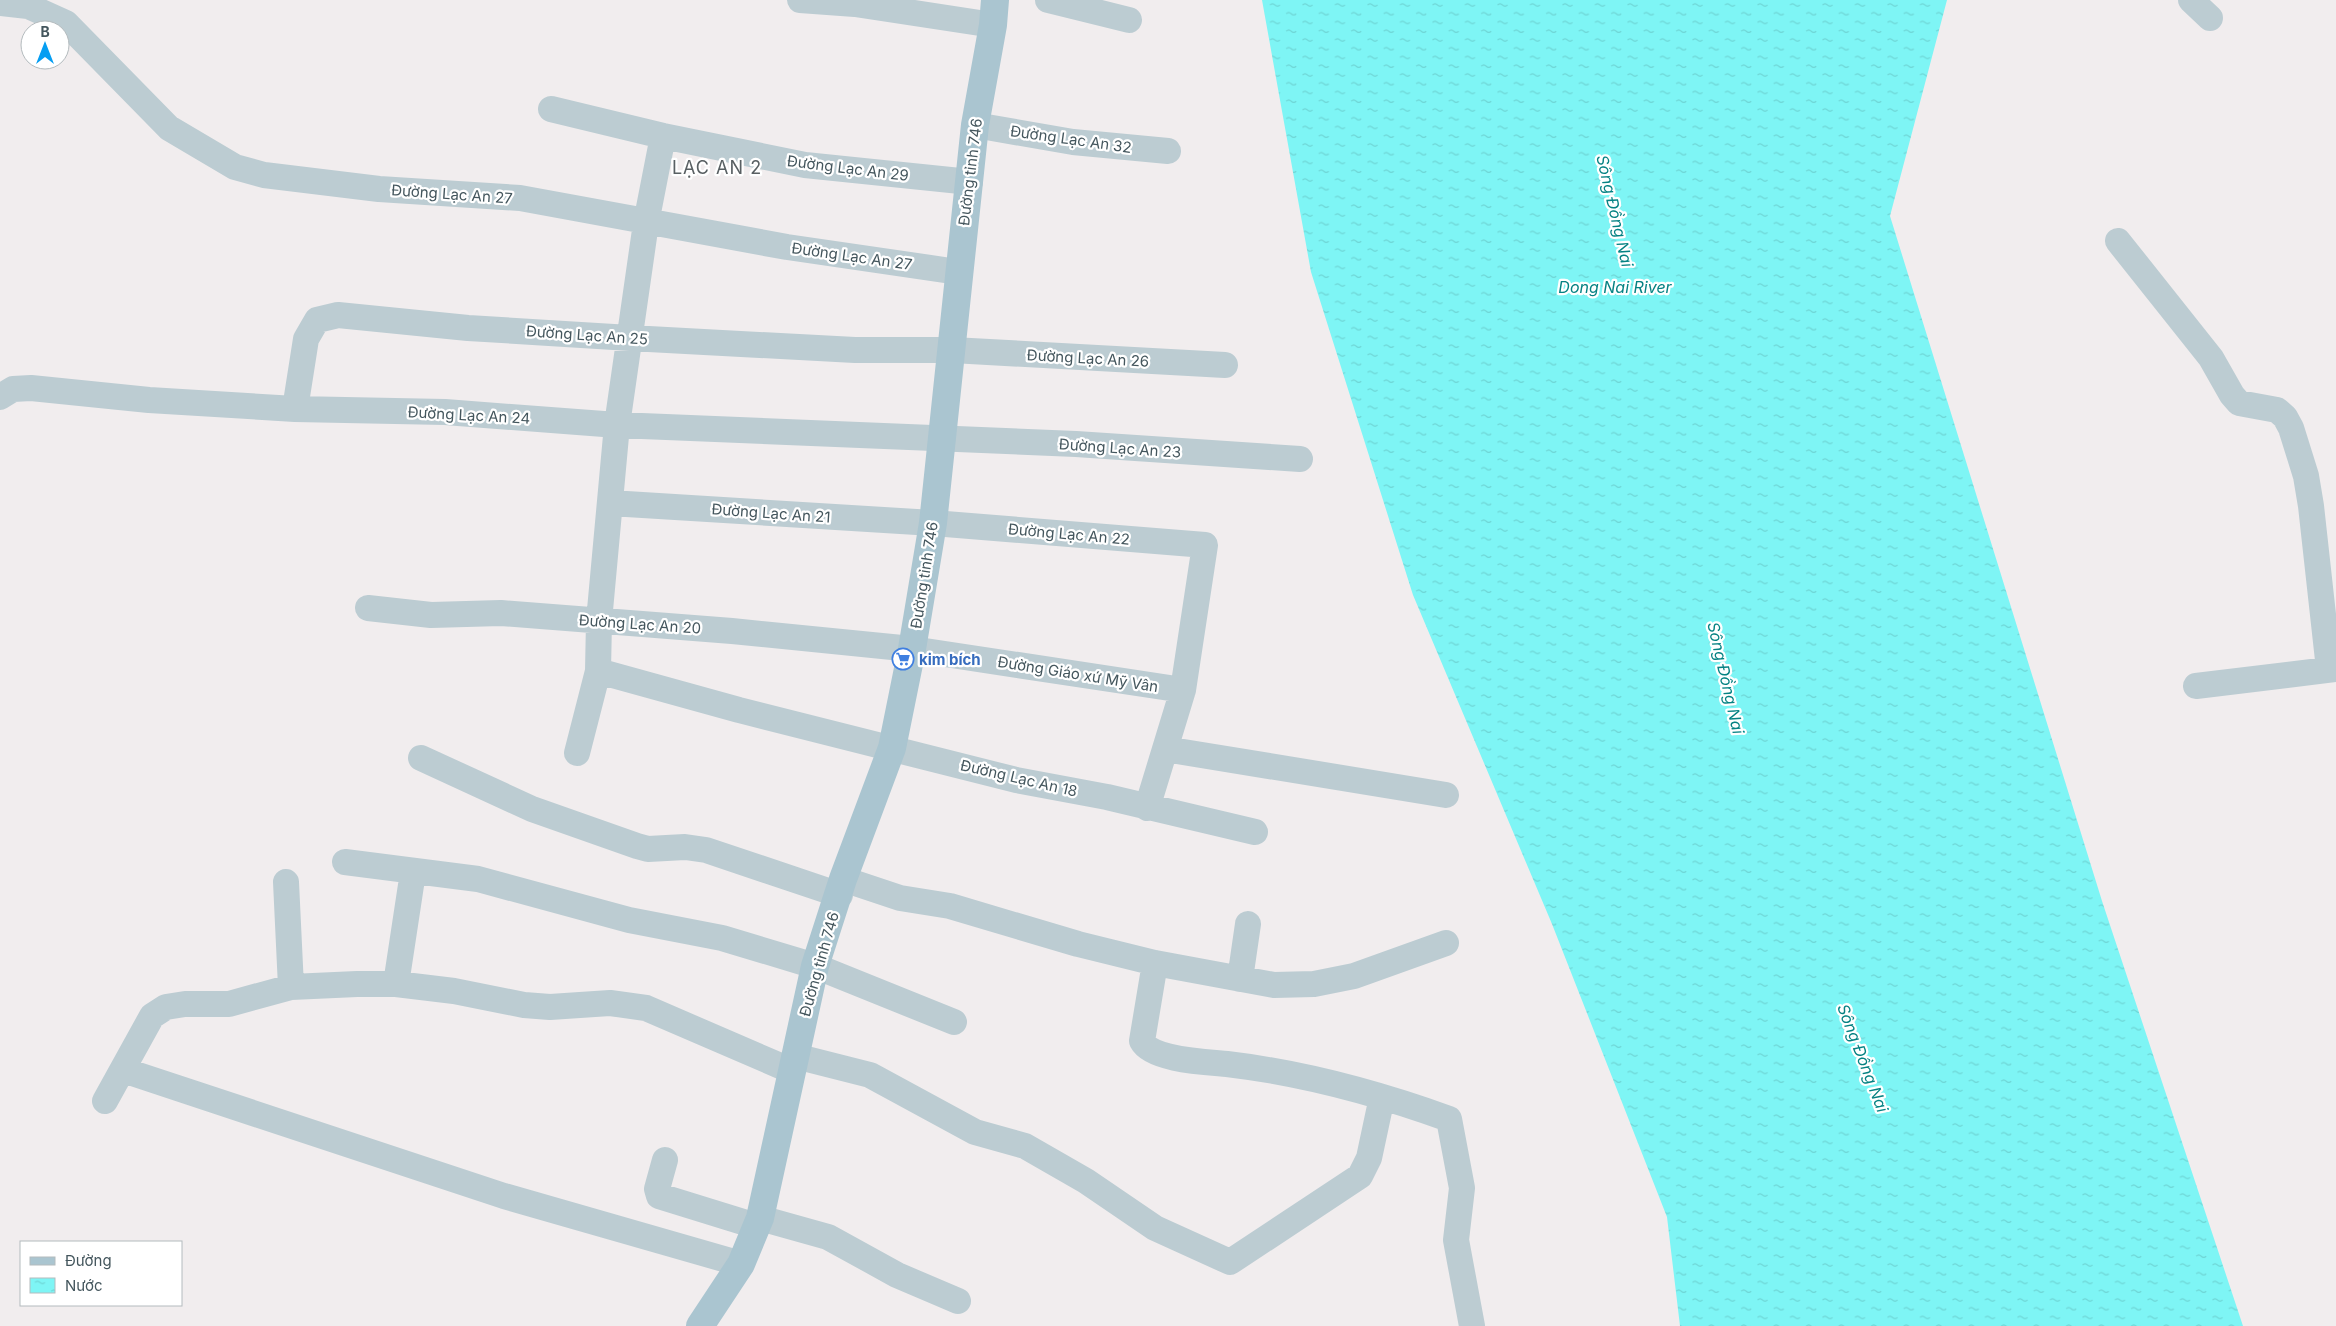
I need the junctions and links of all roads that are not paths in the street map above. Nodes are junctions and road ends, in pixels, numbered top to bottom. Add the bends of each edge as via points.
1 (800, 0) edge
2 (1048, 0) edge
3 (2191, 0) edge
4 (0, 4) edge
5 (994, 12) edge
6 (2210, 18) dead end
7 (1129, 20) dead end
8 (551, 109) dead end
9 (975, 125) junction
10 (663, 136) junction
11 (1168, 151) dead end
12 (970, 182) junction
13 (646, 223) junction
14 (2118, 241) dead end
15 (958, 272) junction
16 (630, 338) junction
17 (952, 350) junction
18 (1224, 365) dead end
19 (0, 397) edge
20 (295, 409) junction
21 (617, 425) junction
22 (941, 437) junction
23 (1300, 459) dead end
24 (610, 503) junction
25 (933, 523) junction
26 (368, 608) dead end
27 (600, 620) junction
28 (912, 649) junction
29 (2333, 669) edge
30 (598, 671) junction
31 (2196, 686) dead end
32 (1183, 690) junction
33 (892, 748) junction
34 (1165, 749) junction
35 (577, 753) dead end
36 (421, 758) dead end
37 (1446, 795) dead end
38 (1147, 808) junction
39 (1255, 832) dead end
40 (345, 862) dead end
41 (413, 872) junction
42 (286, 882) dead end
43 (841, 887) junction
44 (1248, 924) dead end
45 (1446, 943) dead end
46 (1155, 963) junction
47 (816, 966) junction
48 (1240, 979) junction
49 (396, 984) junction
50 (290, 986) junction
51 (954, 1022) dead end
52 (794, 1064) junction
53 (123, 1070) junction
54 (1382, 1097) junction
55 (106, 1101) dead end
56 (665, 1160) dead end
57 (758, 1222) junction
58 (741, 1264) junction
59 (958, 1301) dead end
60 (700, 1326) edge
61 (1472, 1326) edge

1 - 5 street
2 - 7 street
3 - 6 street
4 - 13 street, Đường Lạc An 27 via 28,6 66,23 169,128 235,167 264,175 379,189 520,198
5 - 9 main road, Đường tỉnh 746
8 - 10 street, Đường Lạc An 29
9 - 11 street, Đường Lạc An 32 via 1073,142
9 - 12 main road, Đường tỉnh 746
10 - 12 street, Đường Lạc An 29 via 805,165
10 - 13 street
12 - 15 main road, Đường tỉnh 746
13 - 15 street, Đường Lạc An 27
13 - 16 street
14 - 29 street via 2211,358 2239,403 2277,410 2291,428 2306,476
15 - 17 main road, Đường tỉnh 746
16 - 17 street, Đường Lạc An 25 via 855,350
16 - 20 street, Đường Lạc An 25 via 468,328 338,315 317,320 306,339
16 - 21 street
17 - 18 street, Đường Lạc An 26
17 - 22 main road, Đường tỉnh 746
19 - 20 street, Đường Lạc An 24 via 13,389 31,388 149,400
20 - 21 street, Đường Lạc An 24 via 445,412
21 - 22 street, Đường Lạc An 24
21 - 24 street
22 - 23 street, Đường Lạc An 23
22 - 25 main road, Đường tỉnh 746
24 - 25 street, Đường Lạc An 21
24 - 27 street
25 - 28 main road, Đường tỉnh 746
25 - 32 street, Đường Lạc An 22 via 1205,545
26 - 27 street, Đường Lạc An 20 via 431,615 501,613
27 - 28 street, Đường Lạc An 20
27 - 30 street
28 - 32 street, Đường Giáo xứ Mỹ Vân
28 - 33 main road, Đường tỉnh 746
29 - 31 street
30 - 33 street, Đường Lạc An 18
30 - 35 street
32 - 34 street
33 - 38 street, Đường Lạc An 18 via 1016,780
33 - 43 main road, Đường tỉnh 746
34 - 37 street
34 - 38 street
36 - 43 street via 532,809 637,846 648,849 686,846 706,850
38 - 39 street, Đường Lạc An 18
40 - 41 street
41 - 47 street via 478,879 629,920 722,938
41 - 49 street
42 - 50 street
43 - 46 street via 950,906
43 - 47 main road, Đường tỉnh 746
44 - 48 street
45 - 48 street via 1354,976 1314,984 1274,985
46 - 48 street
46 - 54 street via 1142,1041 1145,1048 1180,1058 1295,1074
47 - 51 street
47 - 52 main road, Đường tỉnh 746
49 - 50 street
49 - 52 street via 524,1005 550,1007 626,1003
50 - 53 street via 241,1002 166,1007 152,1016
52 - 54 street via 870,1075 975,1132 1025,1146 1086,1181 1155,1228 1230,1262 1360,1176 1369,1158
52 - 57 main road, Đường tỉnh 746
53 - 55 street
53 - 58 street via 504,1196
54 - 61 street via 1449,1119 1462,1188 1456,1240
56 - 57 street via 657,1189 659,1196
57 - 58 main road, Đường tỉnh 746
57 - 59 street via 828,1237 897,1274
58 - 60 main road, Đường tỉnh 746

